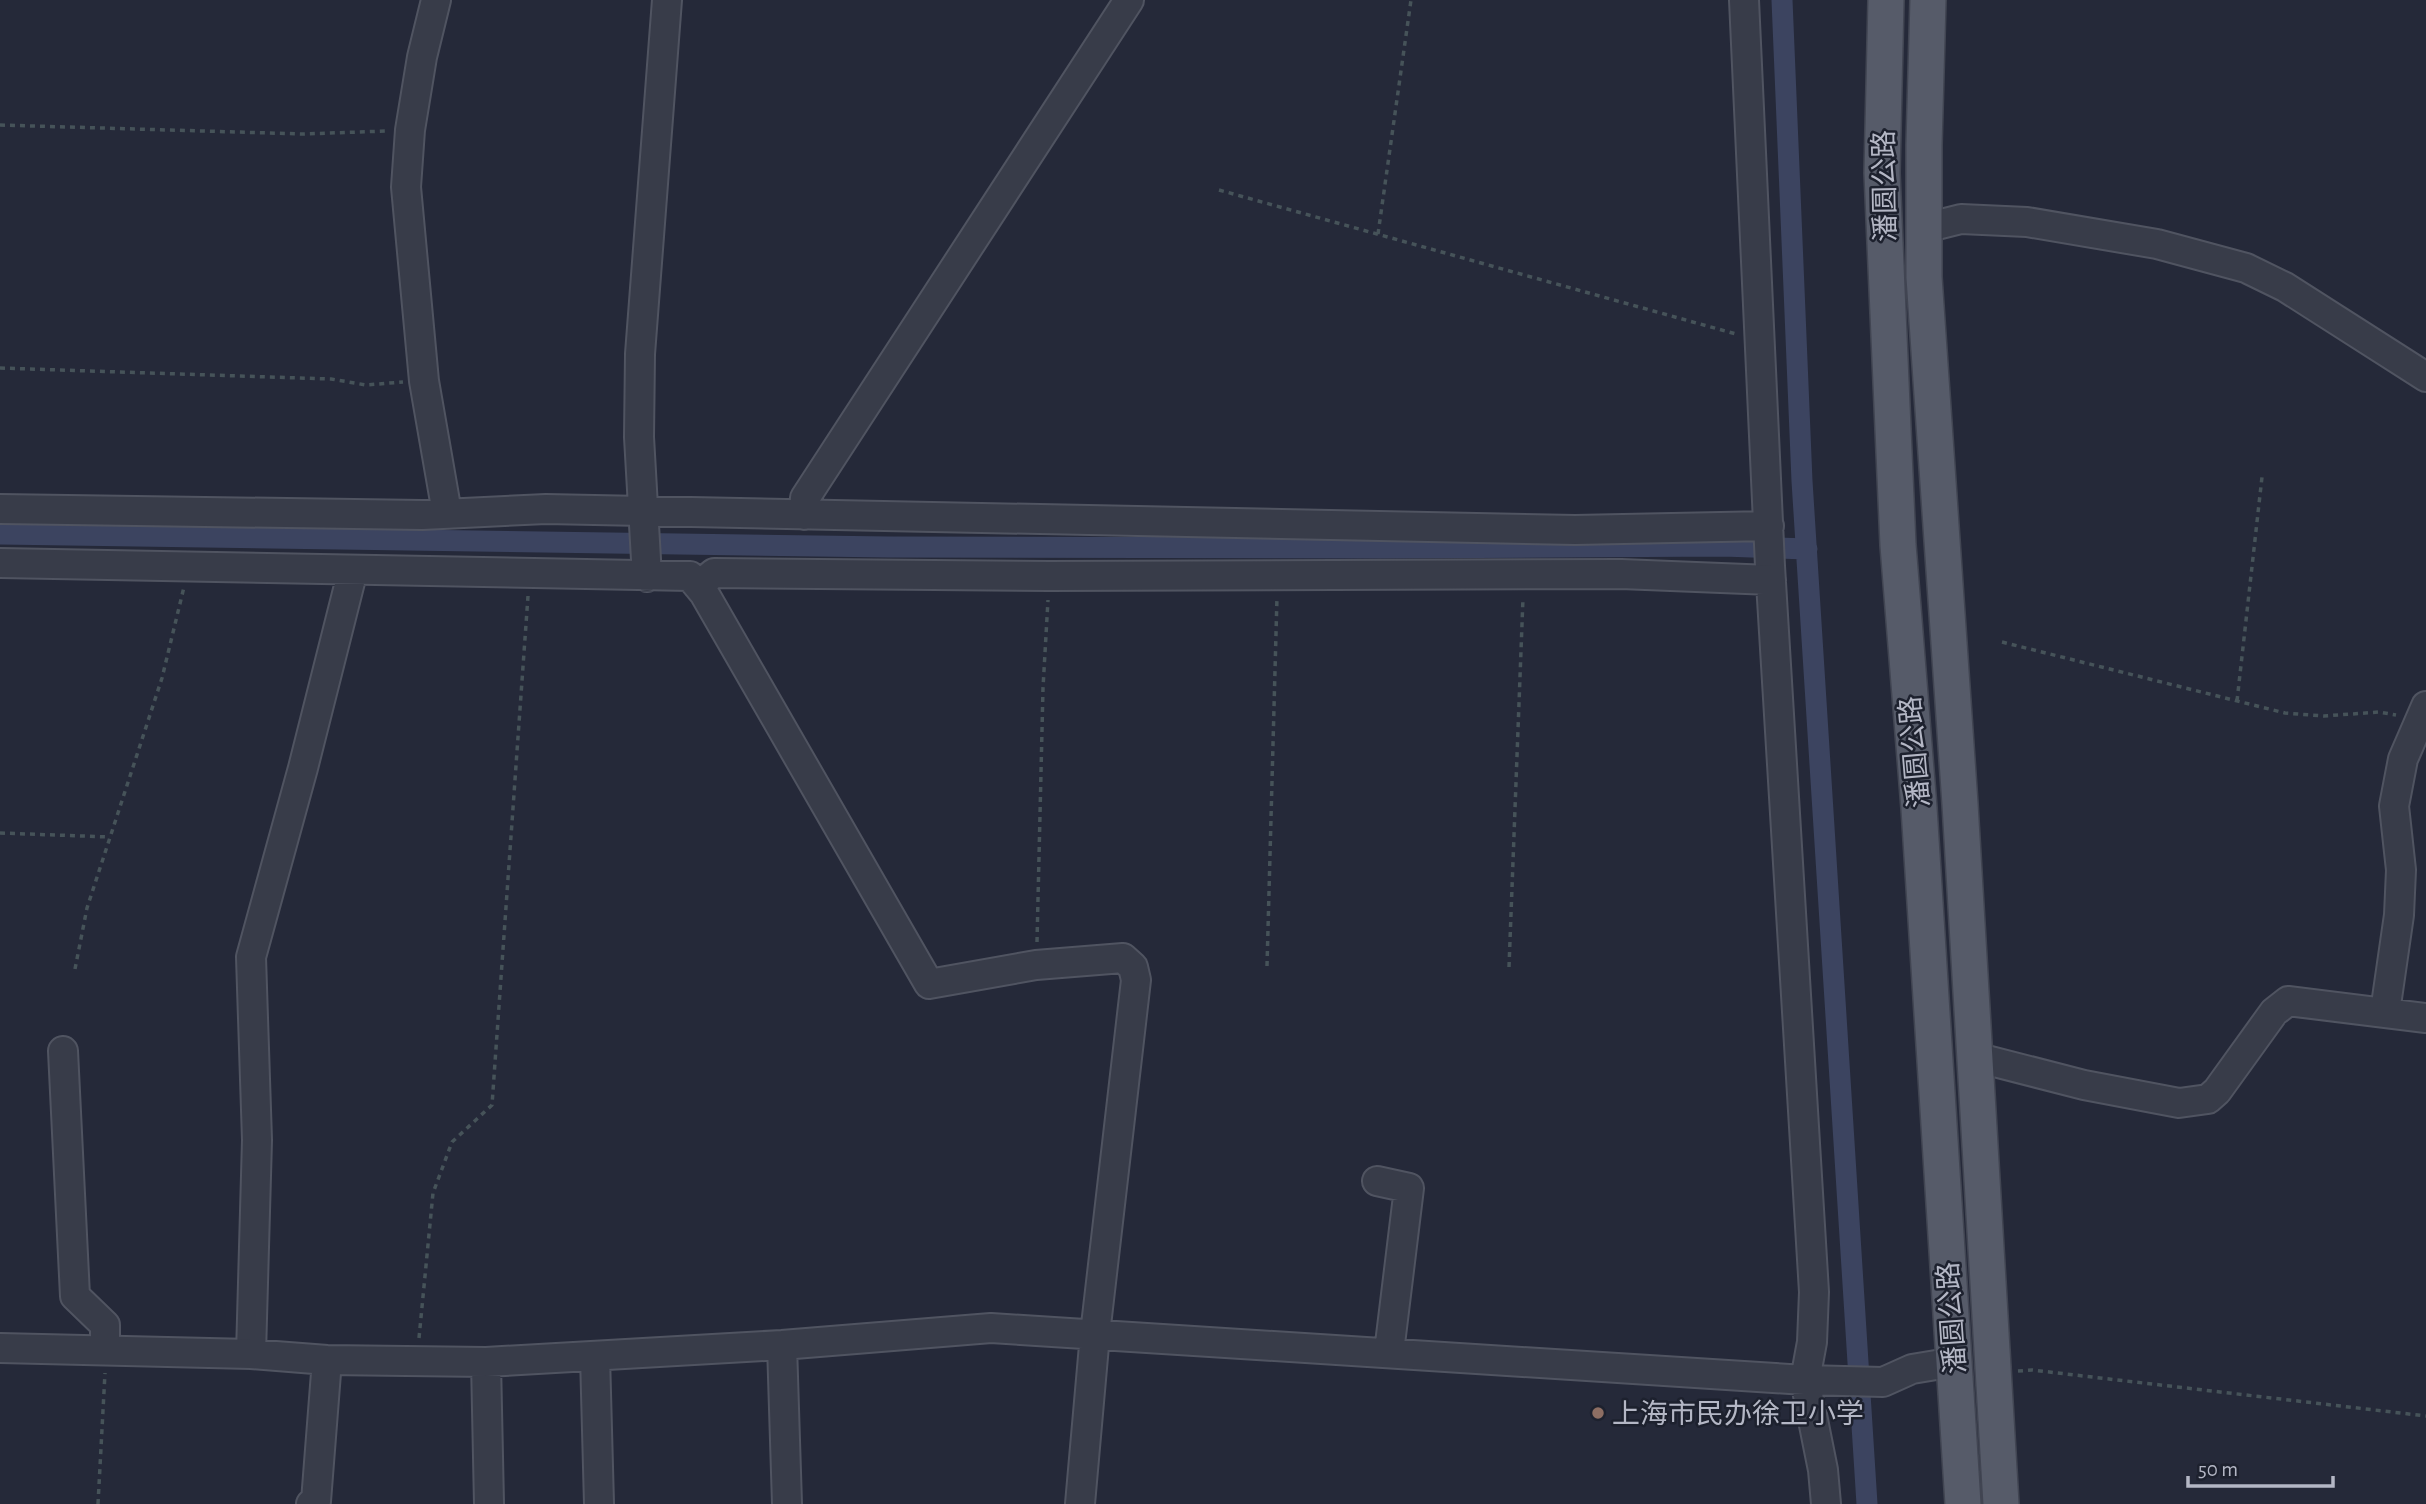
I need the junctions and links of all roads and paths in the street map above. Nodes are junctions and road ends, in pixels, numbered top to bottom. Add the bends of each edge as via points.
1 (436, 0) edge
2 (667, 0) edge
3 (1129, 0) edge
4 (1411, 0) edge
5 (1744, 0) edge
6 (1886, 0) edge
7 (1928, 0) edge
8 (0, 125) edge
9 (410, 130) junction
10 (1219, 190) dead end
11 (1925, 228) junction
12 (1378, 234) junction
13 (1760, 341) junction
14 (0, 368) edge
15 (2426, 377) edge
16 (424, 381) junction
17 (2262, 477) dead end
18 (0, 509) edge
19 (447, 513) junction
20 (804, 515) junction
21 (643, 516) junction
22 (1769, 530) junction
23 (0, 562) edge
24 (189, 566) junction
25 (353, 570) junction
26 (647, 571) junction
27 (1771, 573) junction
28 (529, 574) junction
29 (1278, 575) junction
30 (1524, 575) junction
31 (1049, 576) junction
32 (698, 586) junction
33 (2002, 642) dead end
34 (2237, 701) junction
35 (2423, 712) edge
36 (0, 833) edge
37 (110, 837) junction
38 (1036, 965) junction
39 (1267, 966) dead end
40 (1510, 967) dead end
41 (75, 969) dead end
42 (2385, 1012) junction
43 (2426, 1018) edge
44 (63, 1051) dead end
45 (1975, 1057) junction
46 (1377, 1181) dead end
47 (1095, 1334) junction
48 (782, 1345) junction
49 (0, 1348) edge
50 (105, 1350) junction
51 (1389, 1352) junction
52 (251, 1354) junction
53 (595, 1356) junction
54 (327, 1360) junction
55 (417, 1362) junction
56 (486, 1362) junction
57 (1954, 1362) junction
58 (1993, 1373) junction
59 (1813, 1379) junction
60 (2426, 1416) edge
61 (98, 1504) edge
62 (311, 1504) edge
63 (489, 1504) edge
64 (599, 1504) edge
65 (787, 1504) edge
66 (1080, 1504) edge
67 (1826, 1504) edge
68 (1963, 1504) edge
69 (2001, 1504) edge

1 - 9 street
2 - 21 street via 640,354
3 - 20 street via 804,498
4 - 12 path
5 - 13 street
6 - 57 main road, 潘圆公路 via 1882,173 1898,545 1920,808
7 - 11 main road, 潘圆公路
8 - 9 path via 304,134
9 - 16 street via 405,187
10 - 12 path
11 - 15 street via 1961,219 2027,222 2157,244 2246,268 2286,287
11 - 45 main road, 潘圆公路 via 1924,277
12 - 13 path
13 - 22 street
14 - 16 path via 331,379 366,385
16 - 19 street
17 - 34 path
18 - 19 street
19 - 21 street via 546,509
20 - 21 street
20 - 22 street
21 - 26 street
22 - 27 street
23 - 24 street
24 - 25 street
24 - 37 path via 162,678
25 - 28 street
25 - 52 street via 251,957 257,1140
26 - 28 street
26 - 32 street via 690,576
27 - 30 street
27 - 59 street via 1814,1292
28 - 55 path via 492,1105 452,1142 433,1193
29 - 30 street
29 - 31 street
29 - 39 path
30 - 40 path
31 - 32 street via 714,573
31 - 38 path
32 - 38 street via 929,984
33 - 34 path
34 - 35 path via 2285,713 2324,716
35 - 42 street via 2403,759 2394,806 2401,870
36 - 37 path
37 - 41 path via 87,908
38 - 47 street via 1123,958 1133,967 1136,980
42 - 43 street
42 - 45 street via 2288,1000 2274,1012 2217,1091 2196,1102 2179,1103 2084,1085
44 - 50 street via 75,1296 106,1325
45 - 58 main road, 潘圆公路
46 - 51 street via 1409,1188
47 - 48 street via 991,1328
47 - 51 street
47 - 66 street
48 - 53 street
48 - 65 street
49 - 50 street
50 - 52 street
50 - 61 path
51 - 59 street
52 - 54 street
53 - 56 street
53 - 64 street
54 - 55 street
54 - 62 street via 316,1501
55 - 56 street
56 - 63 street
57 - 59 street via 1912,1369 1883,1382
57 - 68 main road, 潘圆公路
58 - 60 path via 2032,1370
58 - 69 main road, 潘圆公路
59 - 67 street

